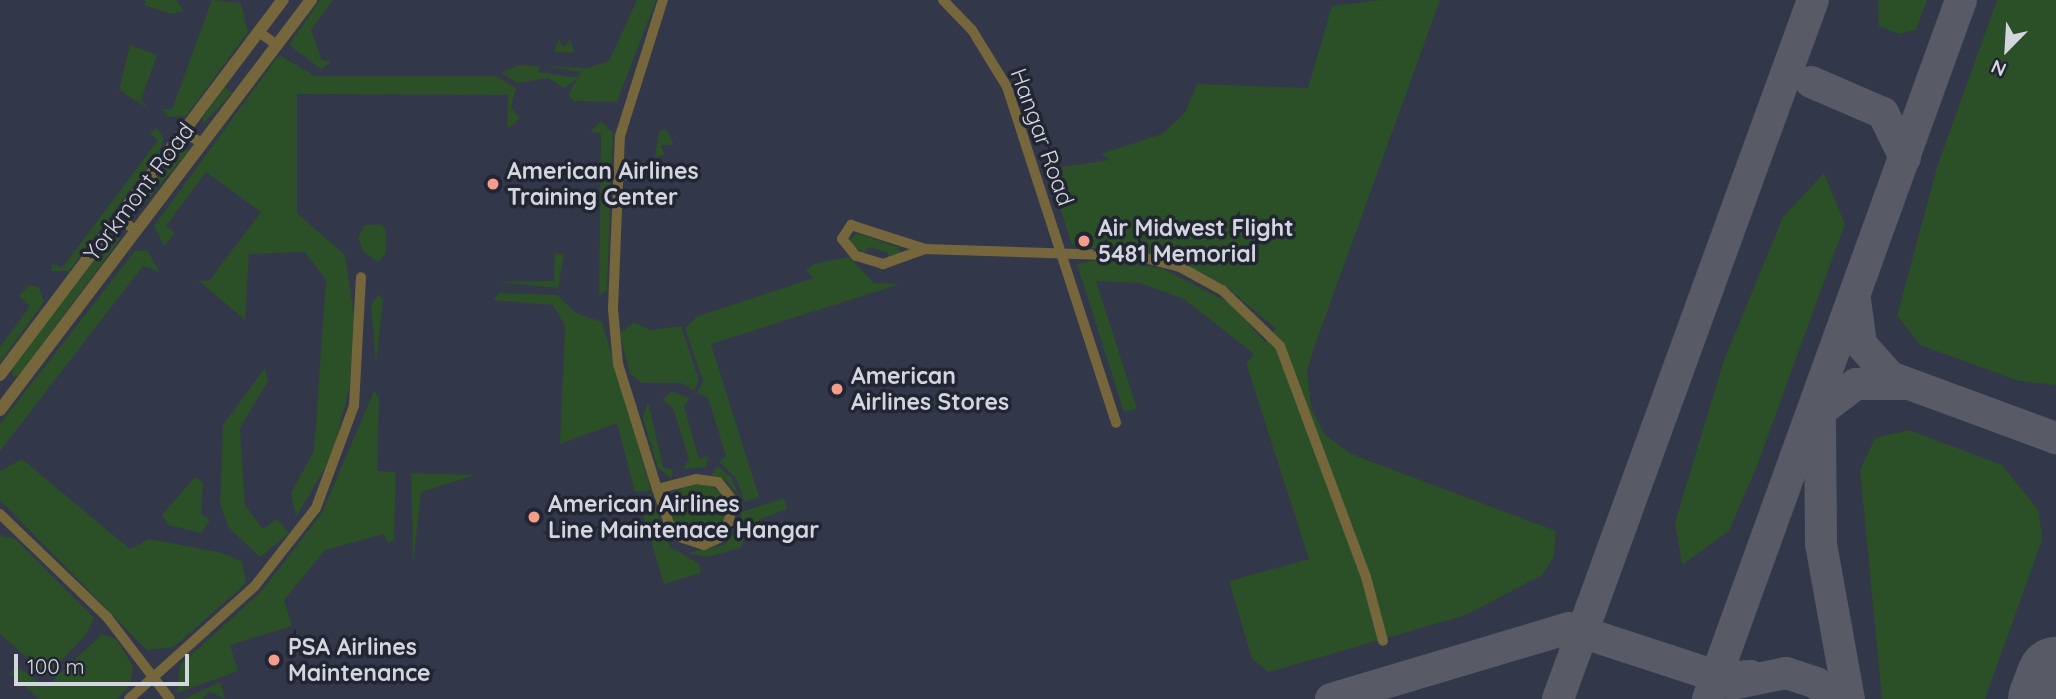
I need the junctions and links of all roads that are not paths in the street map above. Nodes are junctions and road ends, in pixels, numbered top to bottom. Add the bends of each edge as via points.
1 (283, 0) edge
2 (311, 0) edge
3 (663, 0) edge
4 (943, 0) edge
5 (259, 32) junction
6 (277, 45) junction
7 (183, 132) junction
8 (202, 143) junction
9 (118, 218) junction
10 (136, 231) junction
11 (925, 249) junction
12 (1062, 253) junction
13 (361, 277) dead end
14 (0, 375) edge
15 (2, 404) edge
16 (1116, 423) dead end
17 (657, 489) junction
18 (0, 514) edge
19 (1383, 642) dead end
20 (155, 676) junction
21 (129, 699) edge
22 (170, 699) edge

1 - 5 street, Yorkmont Road
2 - 6 street, Yorkmont Road
3 - 17 street via 620,136 613,309 618,364
4 - 12 street, Hangar Road via 972,30 1007,87
5 - 6 street
5 - 7 street, Yorkmont Road
6 - 8 street, Yorkmont Road
7 - 8 street
7 - 9 street, Yorkmont Road
8 - 10 street, Yorkmont Road
9 - 10 street
9 - 14 street, Yorkmont Road
10 - 15 street, Yorkmont Road
11 - 11 street via 851,225 842,239 856,256 883,264
11 - 12 street
12 - 16 street, Hangar Road
12 - 19 street via 1137,256 1180,267 1222,290 1280,346
13 - 20 street via 354,406 325,493 279,562
17 - 17 street via 667,527 682,541 715,542 732,525 733,502 718,482 696,479
18 - 20 street via 107,617
20 - 21 street
20 - 22 street

